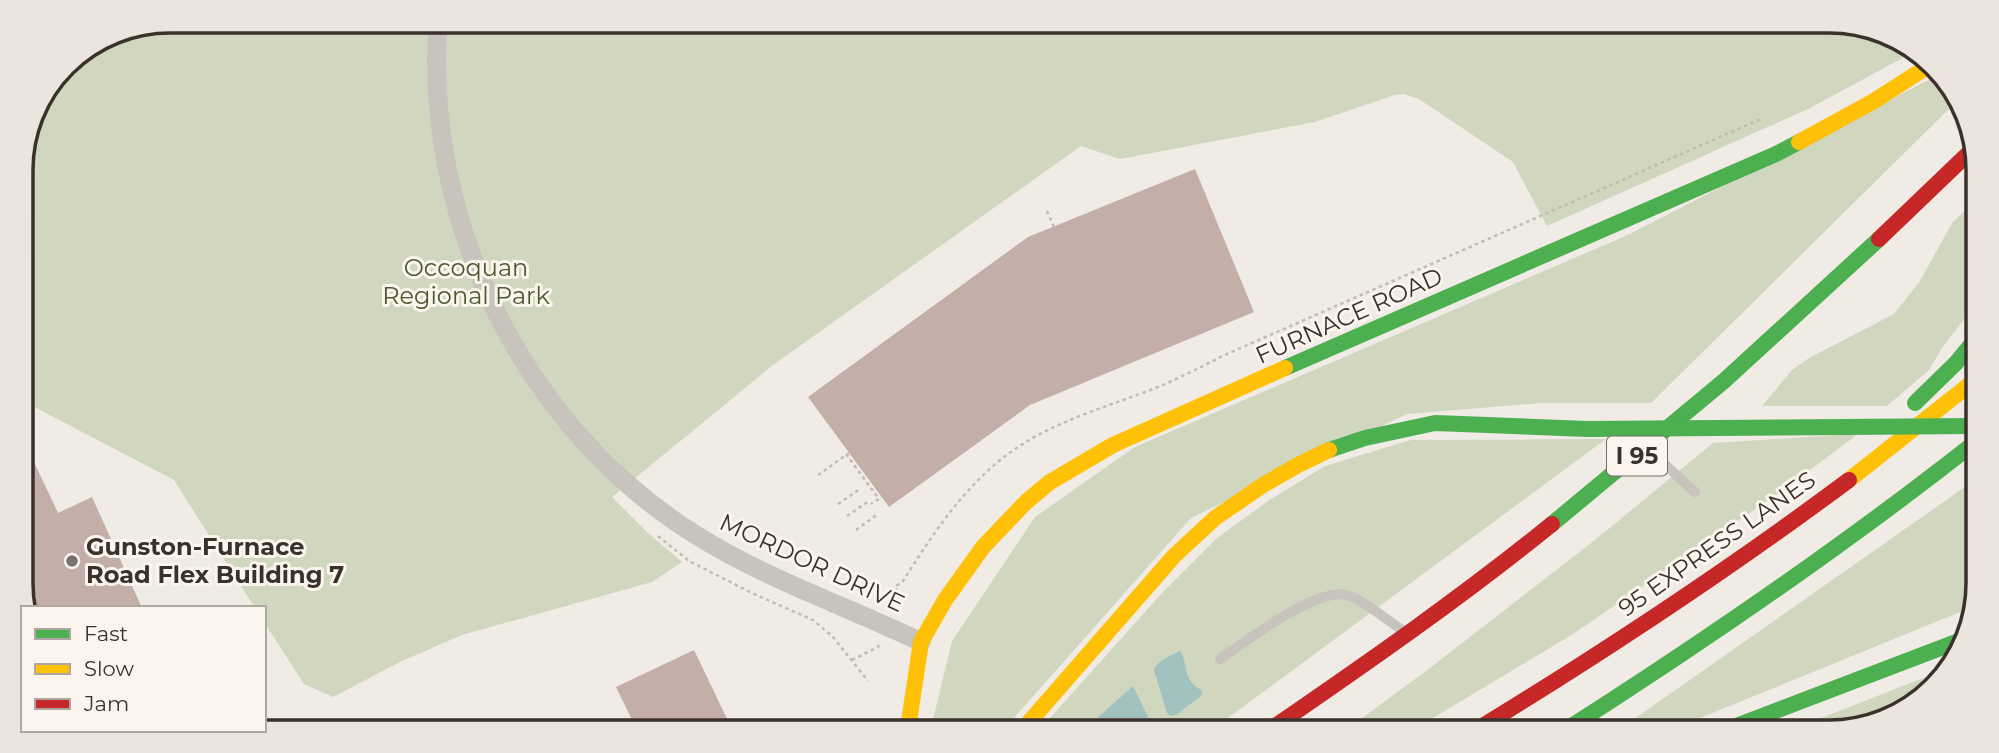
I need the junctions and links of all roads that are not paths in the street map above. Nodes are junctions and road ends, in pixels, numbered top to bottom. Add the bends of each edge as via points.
1 (438, 34) edge
2 (1922, 70) edge
3 (1965, 156) edge
4 (1966, 351) edge
5 (1966, 386) edge
6 (1966, 426) edge
7 (1647, 448) junction
8 (1966, 449) edge
9 (1695, 492) dead end
10 (1803, 514) junction
11 (1408, 634) junction
12 (921, 642) junction
13 (1952, 644) edge
14 (1220, 659) dead end
15 (1031, 719) edge
16 (1284, 719) edge
17 (1495, 719) edge
18 (1581, 719) edge
19 (1754, 719) edge
20 (909, 720) edge

1 - 12 street, MORDOR DRIVE via 442,139 465,238 503,327 561,413 620,476 693,533 745,563
2 - 12 main road, FURNACE ROAD via 1838,124 1776,154 1153,426 1075,466 1026,502 990,539
3 - 7 main road, I 95 via 1831,286
4 - 10 main road
5 - 10 main road, 95 EXPRESS LANES
6 - 15 main road, bridge via 1587,429 1435,423 1365,438 1298,465 1215,518 1174,556
7 - 9 lane
7 - 11 main road, I 95
8 - 18 main road via 1780,589
10 - 17 main road, 95 EXPRESS LANES via 1548,688
11 - 14 lane via 1352,597 1331,594 1293,611
11 - 16 main road, I 95
12 - 20 main road, FURNACE ROAD
13 - 19 main road

